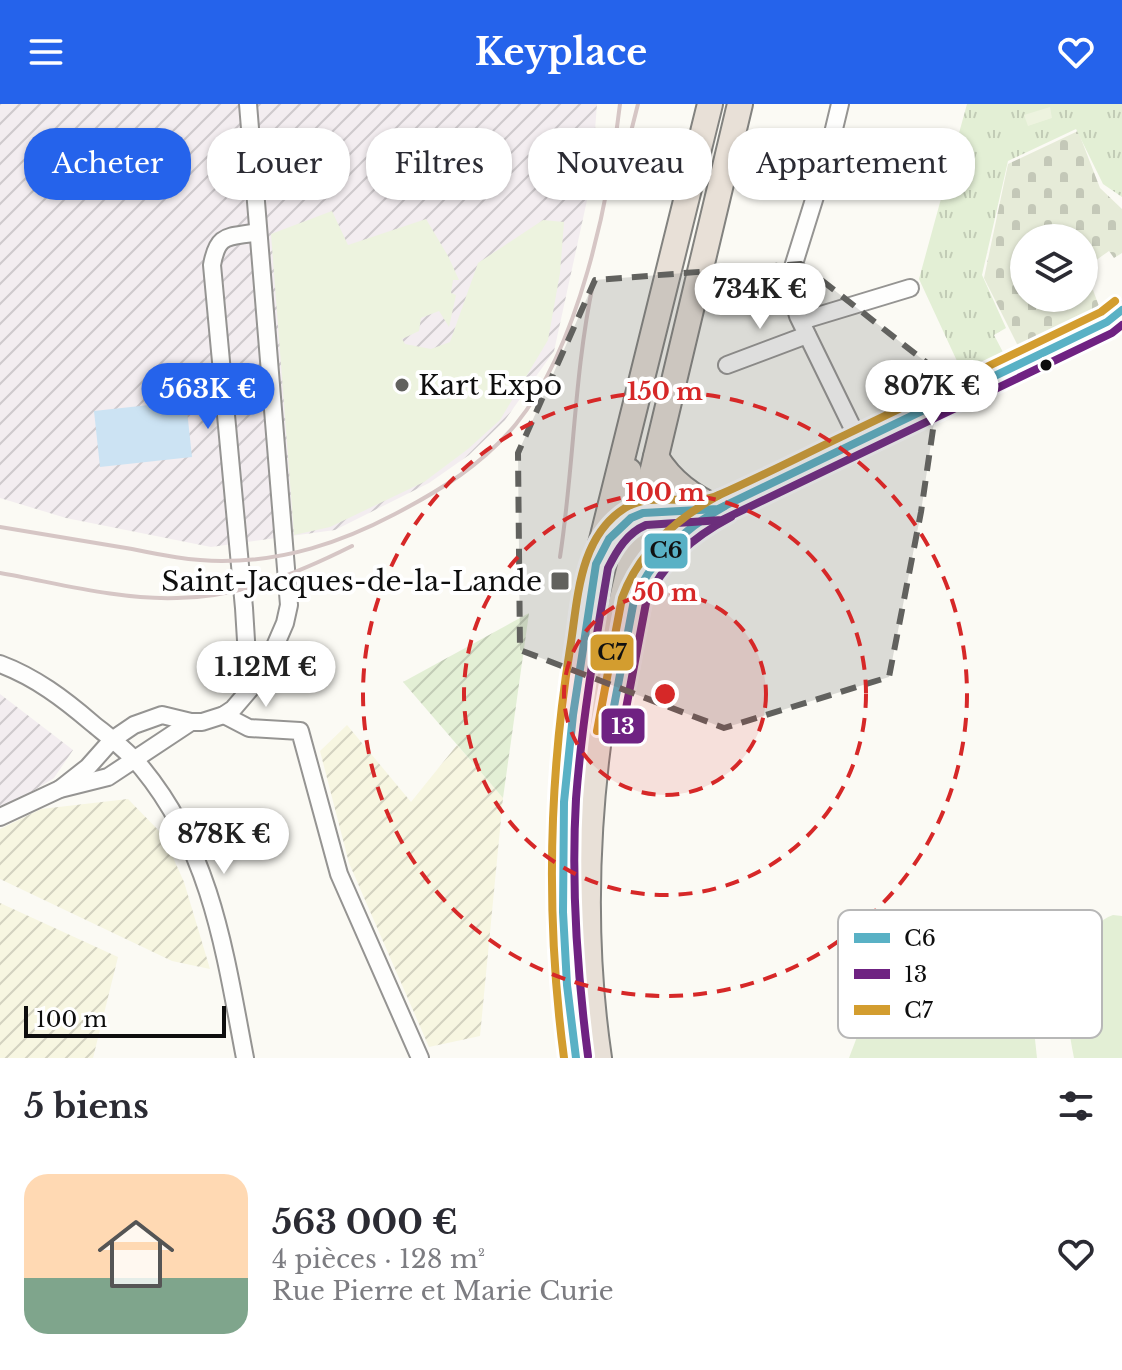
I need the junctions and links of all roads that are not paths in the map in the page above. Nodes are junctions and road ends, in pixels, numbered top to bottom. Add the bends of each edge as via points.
1 (248, 104) edge
2 (710, 104) edge
3 (740, 104) edge
4 (840, 104) edge
5 (704, 128) edge
6 (834, 128) edge
7 (686, 200) edge
8 (687, 200) edge
9 (814, 200) edge
10 (258, 232) junction
11 (910, 288) dead end
12 (1122, 310) edge
13 (804, 328) junction
14 (727, 365) dead end
15 (859, 441) junction
16 (656, 457) junction
17 (718, 509) junction
18 (638, 520) junction
19 (697, 523) junction
20 (596, 564) junction
21 (0, 664) edge
22 (249, 689) junction
23 (224, 715) junction
24 (191, 722) junction
25 (112, 740) junction
26 (134, 760) junction
27 (60, 789) junction
28 (0, 817) edge
29 (588, 894) junction
30 (245, 1058) edge
31 (420, 1058) edge
32 (576, 1058) edge
33 (599, 1058) edge

1 - 10 street
2 - 5 highway
3 - 16 highway
4 - 6 street
7 - 20 highway
8 - 18 highway via 626,485
9 - 13 street via 793,267 792,295
10 - 22 street via 289,605 266,667
10 - 22 street via 223,239 212,265
11 - 13 street
12 - 15 street via 1107,322
13 - 14 street
13 - 15 street
15 - 17 street
16 - 17 highway via 669,477
16 - 18 highway
17 - 18 highway
17 - 19 highway
18 - 19 highway via 668,531
18 - 20 highway via 616,531
18 - 29 highway via 598,736
19 - 29 highway via 656,561 634,600
20 - 32 highway via 569,742 564,819 564,935
21 - 25 street via 39,682
22 - 23 street
23 - 24 street
23 - 31 street via 249,728 300,731 339,874
24 - 25 street via 162,715
24 - 26 street
25 - 26 street
25 - 27 street
26 - 27 street via 108,777
26 - 30 street via 166,800 196,855 220,927
27 - 28 street
29 - 33 highway

